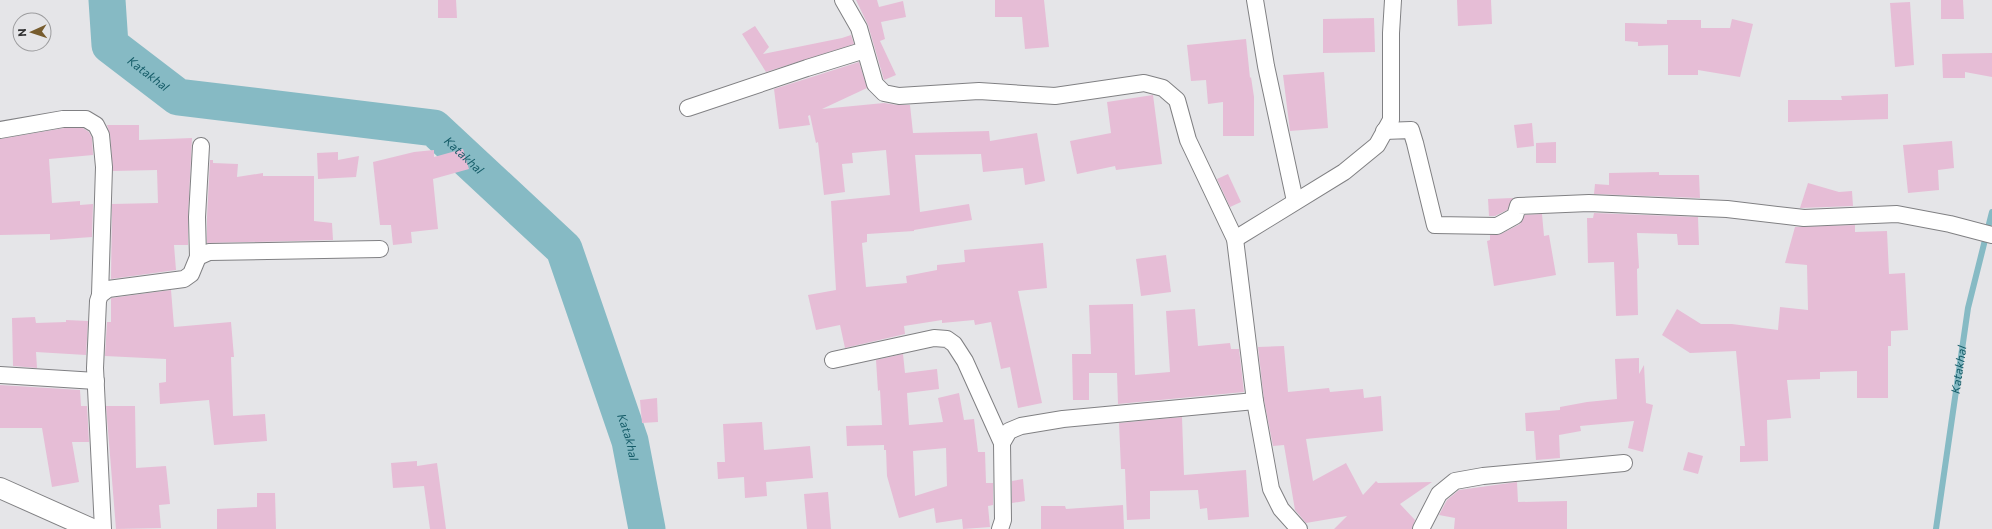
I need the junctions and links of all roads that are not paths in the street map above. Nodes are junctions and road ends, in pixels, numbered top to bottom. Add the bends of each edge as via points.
1 (842, 0) edge
2 (1255, 0) edge
3 (1393, 0) edge
4 (865, 50) junction
5 (688, 108) dead end
6 (0, 130) edge
7 (1384, 132) junction
8 (201, 146) dead end
9 (1295, 201) junction
10 (1992, 235) edge
11 (1235, 239) junction
12 (380, 249) dead end
13 (198, 257) junction
14 (100, 295) junction
15 (834, 360) dead end
16 (0, 375) edge
17 (96, 381) junction
18 (1255, 401) junction
19 (1002, 443) junction
20 (1624, 463) dead end
21 (0, 488) edge
22 (92, 529) edge
23 (103, 529) edge
24 (1000, 529) edge
25 (1299, 529) edge
26 (1421, 529) edge

1 - 4 street via 859,28
2 - 9 street via 1266,66
3 - 7 street via 1391,120
4 - 5 street
4 - 11 street via 875,84 884,92 899,96 979,91 1055,96 1144,83 1163,88 1177,100 1188,140
6 - 14 street via 63,119 86,119 96,125 101,134 104,167
7 - 9 street via 1376,145 1344,172
7 - 10 street via 1411,130 1435,225 1497,226 1515,216 1518,206 1589,203 1727,209 1804,218 1897,214
8 - 13 street
9 - 11 street
11 - 18 street
12 - 13 street via 209,252
13 - 14 street via 191,274 184,279 108,289
14 - 17 street
15 - 19 street via 934,338 947,339 954,344 964,361
16 - 17 street
17 - 23 street
18 - 19 street via 1063,419 1021,426 1009,431
18 - 25 street via 1271,489 1281,509
19 - 24 street via 1003,520
20 - 26 street via 1483,476 1455,481 1439,494
21 - 22 street

